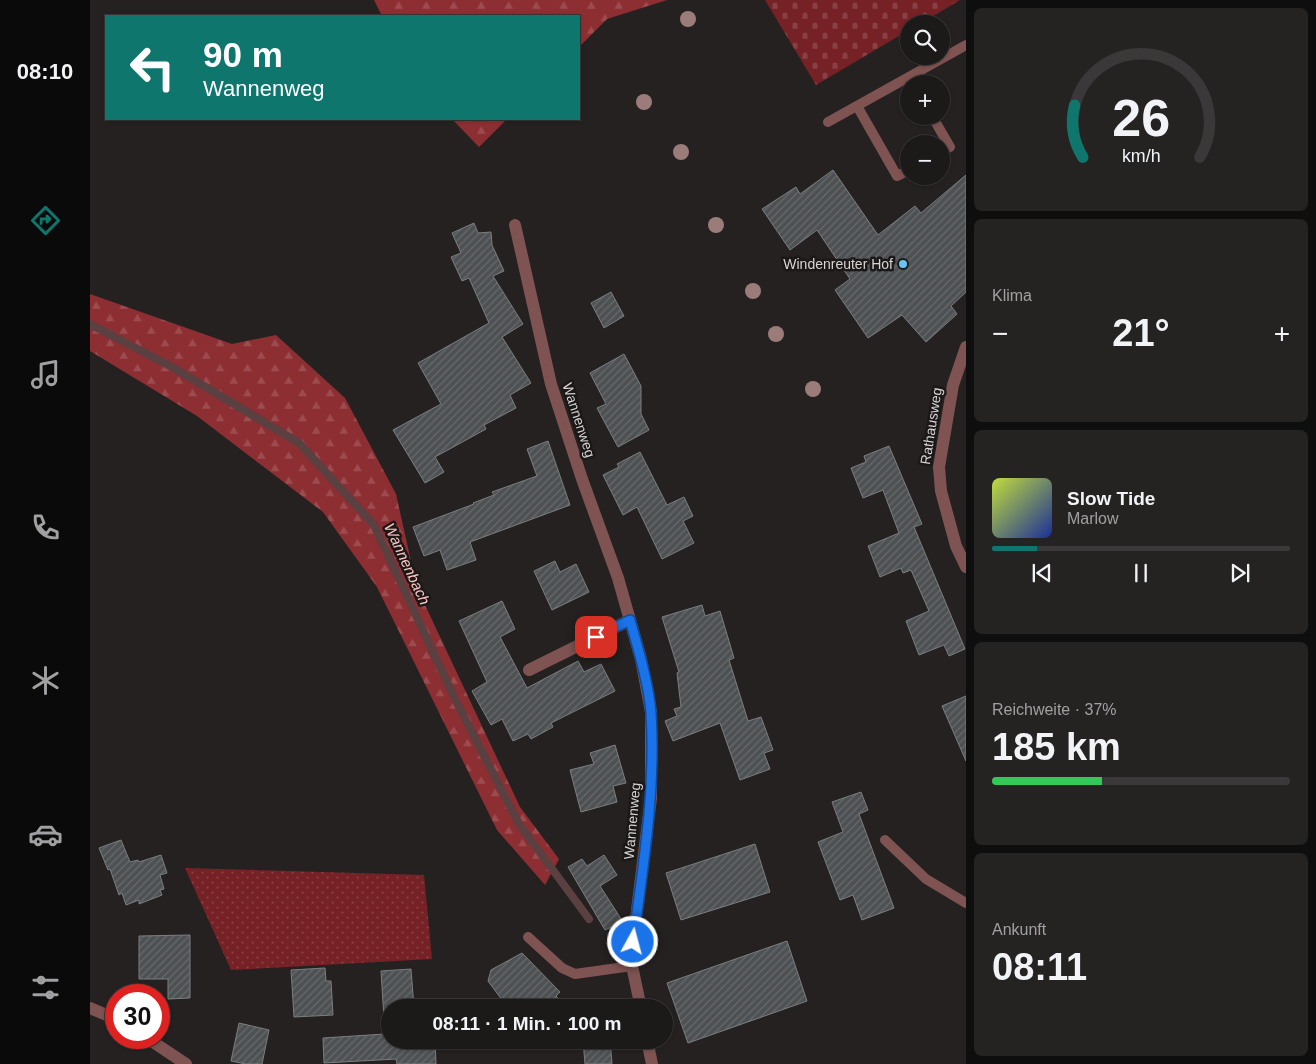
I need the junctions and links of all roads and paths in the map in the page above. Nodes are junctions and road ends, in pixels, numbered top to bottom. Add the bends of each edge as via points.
1 (966, 45) edge
2 (919, 75) edge
3 (900, 85) edge
4 (857, 106) junction
5 (828, 122) dead end
6 (900, 174) edge
7 (515, 225) dead end
8 (966, 347) edge
9 (966, 567) edge
10 (630, 620) junction
11 (529, 670) dead end
12 (885, 840) dead end
13 (966, 903) edge
14 (528, 938) dead end
15 (632, 966) junction
16 (639, 999) edge
17 (90, 1008) edge
18 (105, 1015) edge
19 (163, 1049) edge
20 (649, 1049) edge
21 (186, 1064) edge
22 (652, 1064) edge

1 - 2 lane
3 - 4 lane
4 - 5 lane
4 - 6 lane via 897,176
7 - 10 street, Wannenweg via 551,384
8 - 9 street, Rathausweg via 952,385 939,467 941,491 956,546
10 - 11 street
10 - 15 street, Wannenweg via 651,712 651,798
12 - 13 lane via 926,879
14 - 15 lane via 562,968 575,974
15 - 16 street, Wannenweg
17 - 18 street
19 - 21 street
20 - 22 street

